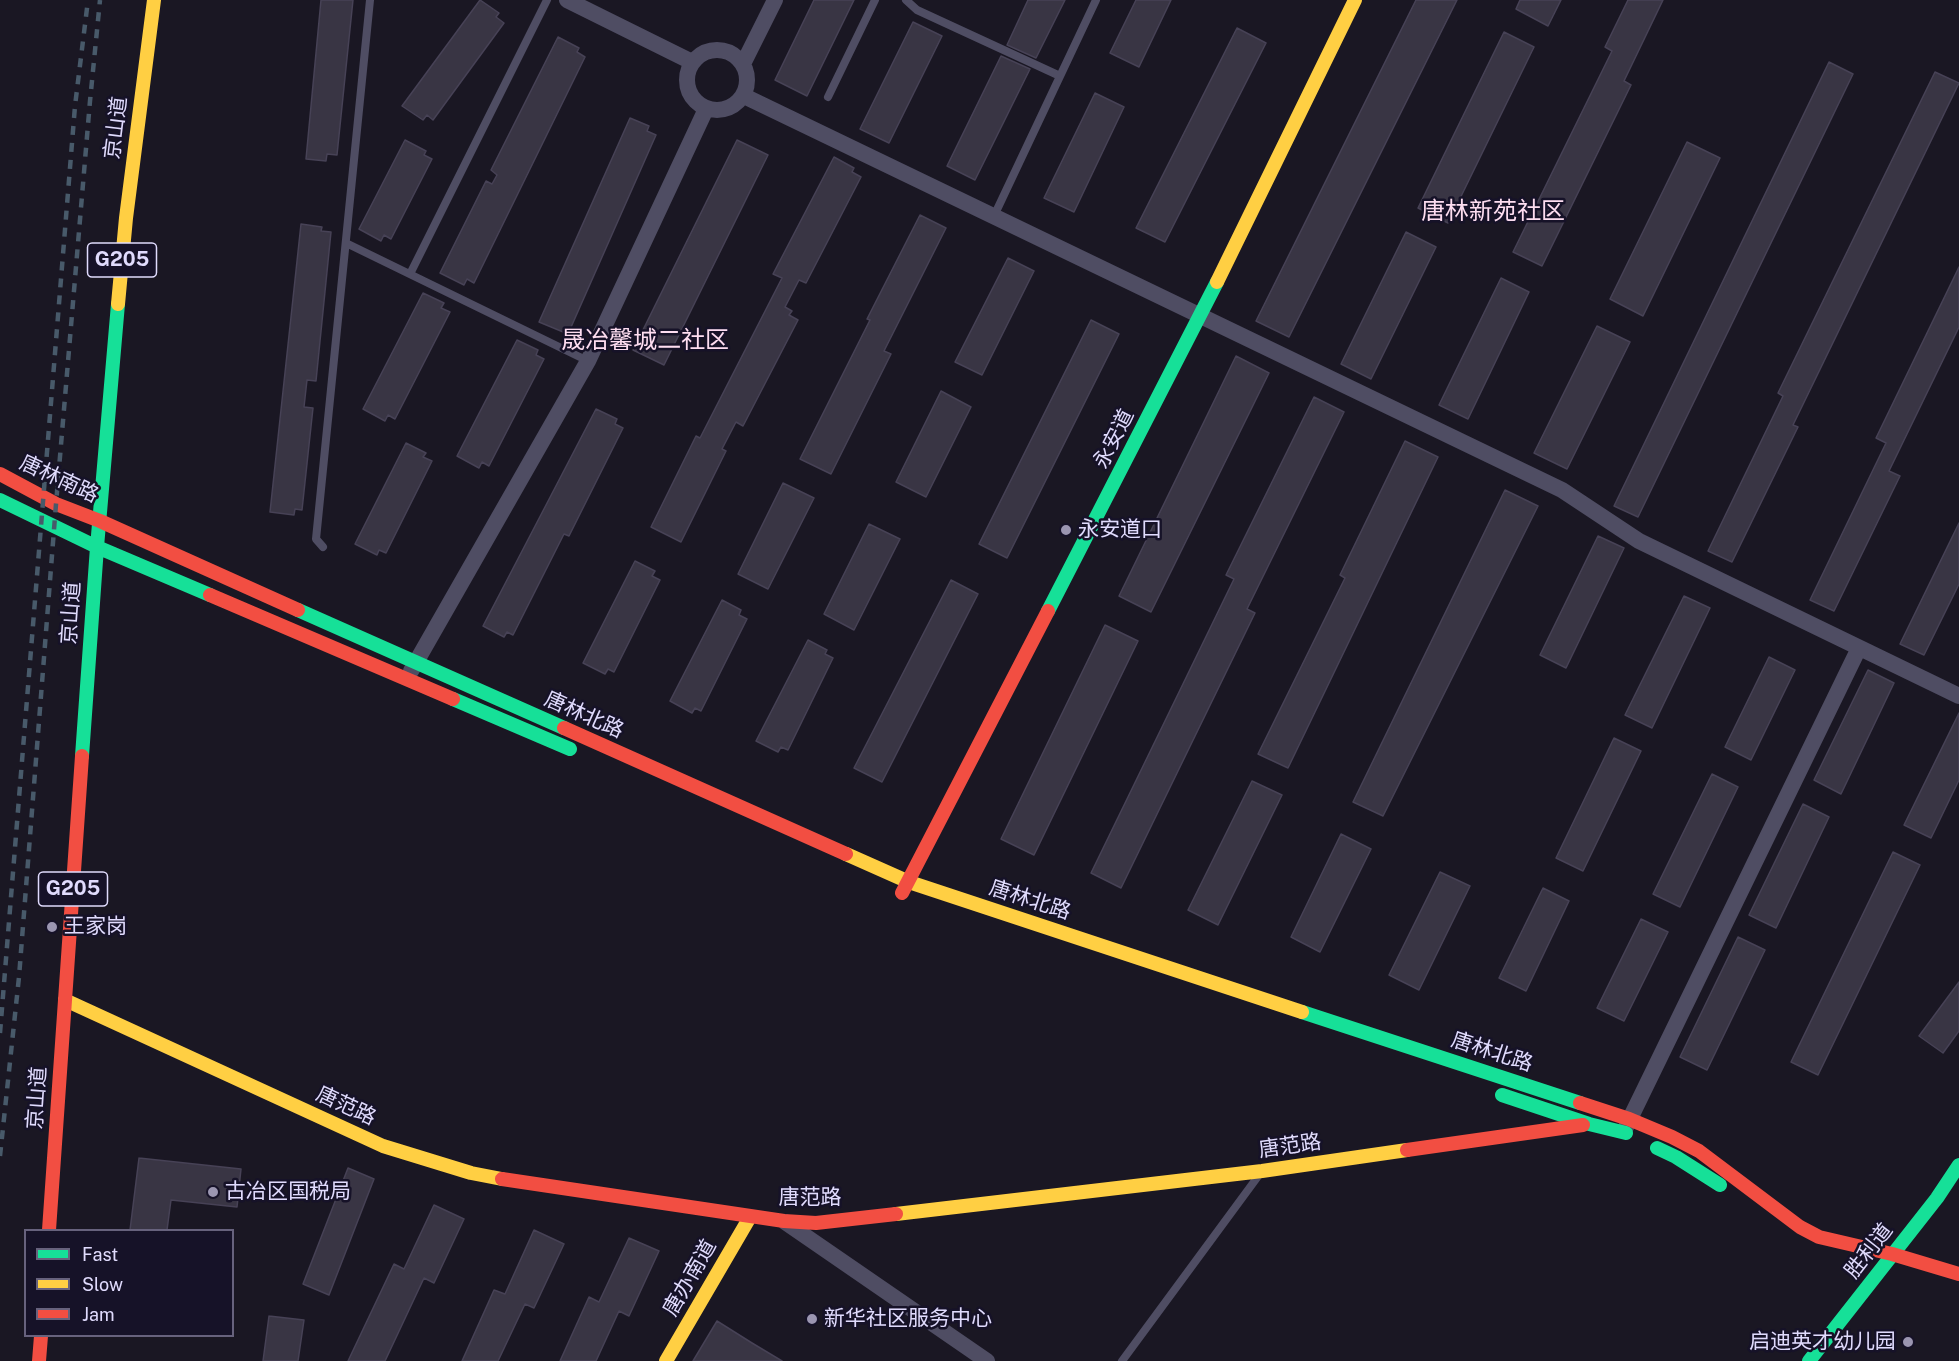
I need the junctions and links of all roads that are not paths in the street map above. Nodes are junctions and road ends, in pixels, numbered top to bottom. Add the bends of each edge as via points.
1 (154, 0) edge
2 (370, 0) edge
3 (547, 0) edge
4 (567, 0) edge
5 (775, 0) edge
6 (874, 0) edge
7 (906, 0) edge
8 (1096, 0) edge
9 (1355, 0) edge
10 (692, 62) junction
11 (743, 64) junction
12 (1060, 76) junction
13 (744, 96) junction
14 (828, 97) dead end
15 (706, 109) junction
16 (994, 216) junction
17 (346, 243) junction
18 (410, 274) junction
19 (1201, 315) junction
20 (588, 361) junction
21 (0, 474) edge
22 (0, 501) edge
23 (99, 521) junction
24 (323, 547) dead end
25 (97, 548) junction
26 (1859, 648) junction
27 (415, 663) junction
28 (406, 680) junction
29 (1959, 696) edge
30 (582, 754) dead end
31 (746, 825) dead end
32 (906, 887) junction
33 (1138, 972) dead end
34 (65, 1000) junction
35 (1488, 1090) dead end
36 (1589, 1124) junction
37 (1633, 1133) junction
38 (1959, 1165) edge
39 (1262, 1172) junction
40 (1729, 1192) dead end
41 (1758, 1212) dead end
42 (750, 1217) junction
43 (784, 1221) junction
44 (49, 1229) edge
45 (1816, 1251) dead end
46 (1892, 1254) junction
47 (1959, 1274) edge
48 (1926, 1278) dead end
49 (1959, 1287) edge
50 (41, 1337) edge
51 (39, 1361) edge
52 (666, 1361) edge
53 (987, 1361) edge
54 (1122, 1361) edge
55 (1809, 1361) edge

1 - 23 main road, 京山道 / G205 via 126,218
2 - 17 lane
3 - 18 lane
4 - 10 street
5 - 11 street
6 - 14 lane
7 - 12 lane via 916,10
8 - 12 lane
9 - 19 main road, 永安道
10 - 11 street via 708,51 718,50 737,57
10 - 15 street via 688,89 692,98
11 - 13 street via 748,80
12 - 16 lane
13 - 15 street via 731,108
13 - 16 street
15 - 20 street
16 - 19 street
17 - 18 lane
17 - 24 lane via 316,539
18 - 20 lane
19 - 26 street via 1562,490 1639,541
19 - 32 main road, 永安道
20 - 27 street
21 - 23 main road, 唐林南路 via 56,504
22 - 25 main road
23 - 25 main road, 京山道 / G205
23 - 27 main road, 唐林北路
25 - 28 main road, 唐林北路
25 - 34 main road, 京山道 / G205
26 - 29 street
26 - 37 street
27 - 28 street
27 - 32 main road, 唐林北路
28 - 30 main road, 唐林北路
31 - 32 main road, 唐林北路
32 - 33 main road, 唐林北路
32 - 37 main road, 唐林北路
34 - 42 main road, 唐范路 via 383,1146 471,1173 521,1183
34 - 44 main road, 京山道 / G205
35 - 36 main road, 唐林北路
36 - 37 main road, 唐林北路
36 - 39 main road, 唐范路
37 - 40 main road, 唐林北路
37 - 46 main road, 唐林北路 via 1671,1137 1699,1151 1819,1238
38 - 46 main road, 胜利道
39 - 43 main road, 唐范路 via 816,1223
39 - 54 lane
41 - 45 main road
42 - 43 main road, 唐范路
42 - 52 main road, 唐办南道
43 - 53 street
46 - 47 main road, 唐林北路
46 - 55 main road, 胜利道
48 - 49 main road
50 - 51 main road

